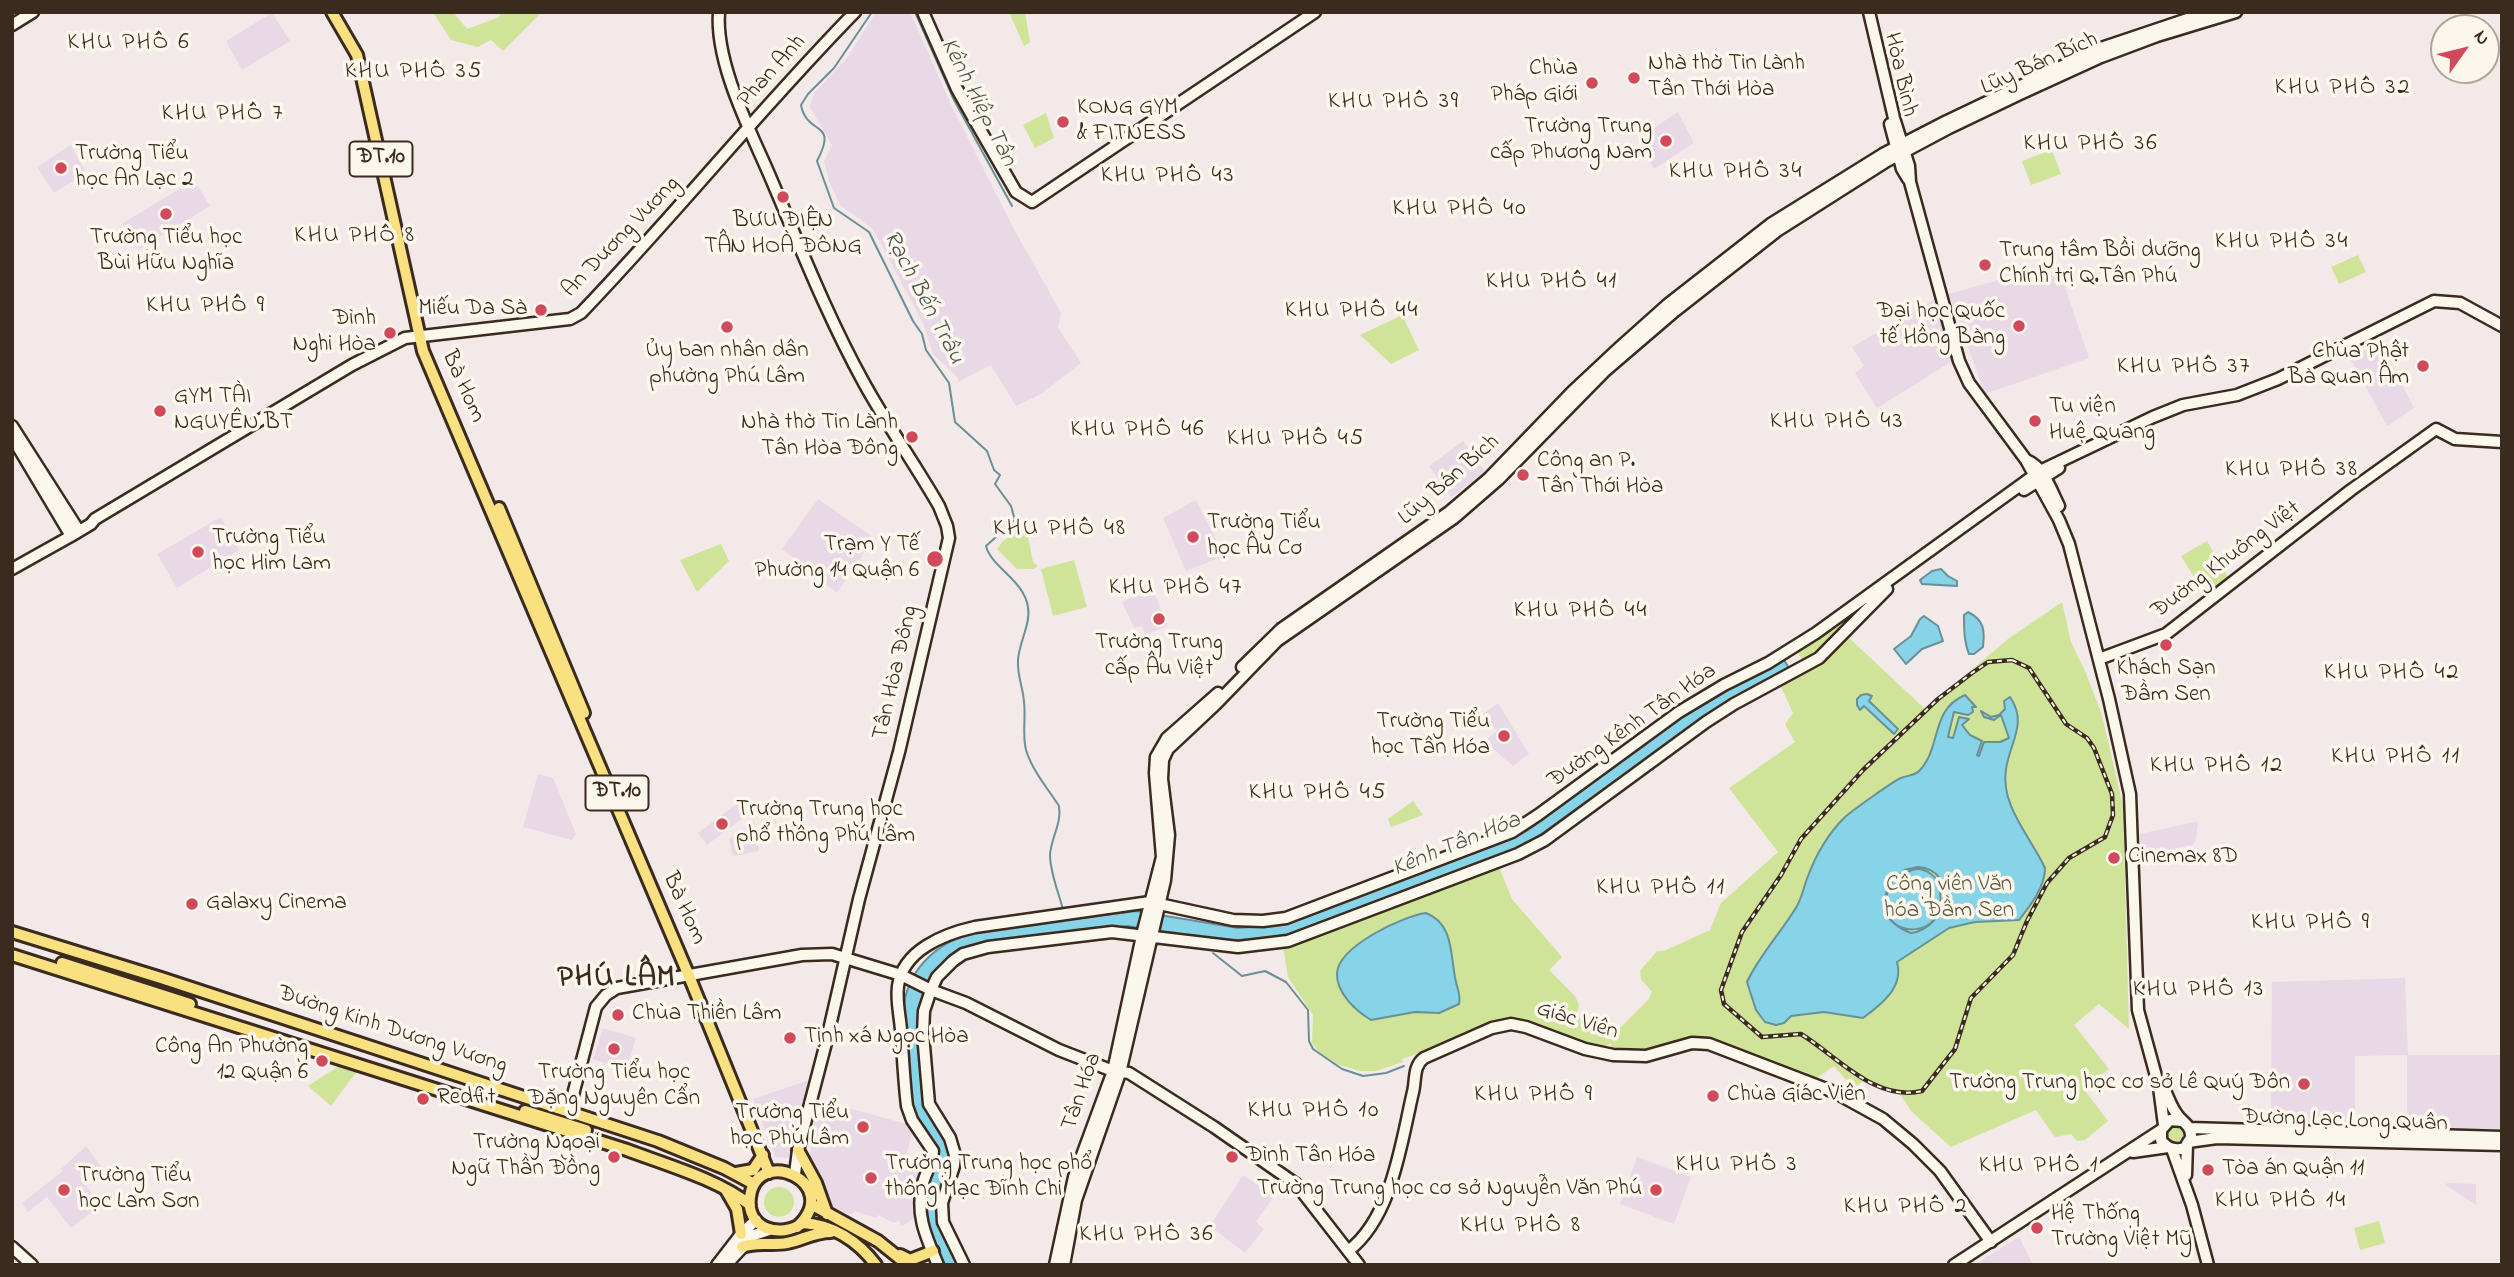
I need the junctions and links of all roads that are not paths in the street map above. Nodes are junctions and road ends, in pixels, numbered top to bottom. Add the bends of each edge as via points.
1 (33, 12) edge
2 (332, 12) edge
3 (719, 12) edge
4 (855, 12) edge
5 (923, 12) edge
6 (1315, 12) edge
7 (1864, 12) edge
8 (1869, 12) edge
9 (2208, 12) edge
10 (2236, 12) edge
11 (12, 25) edge
12 (749, 127) junction
13 (1916, 140) junction
14 (1898, 144) junction
15 (1885, 158) junction
16 (1905, 167) junction
17 (2502, 328) edge
18 (421, 337) junction
19 (12, 425) edge
20 (12, 436) edge
21 (2502, 442) edge
22 (2039, 477) junction
23 (74, 531) junction
24 (12, 569) edge
25 (1829, 623) junction
26 (1840, 635) junction
27 (2099, 659) junction
28 (1154, 906) junction
29 (12, 932) edge
30 (1147, 934) junction
31 (850, 935) junction
32 (12, 938) edge
33 (12, 947) edge
34 (832, 954) junction
35 (12, 955) edge
36 (846, 959) junction
37 (692, 975) junction
38 (901, 975) junction
39 (931, 990) junction
40 (285, 1022) junction
41 (2155, 1070) junction
42 (1117, 1072) junction
43 (566, 1120) junction
44 (2185, 1124) junction
45 (2163, 1127) junction
46 (2502, 1137) edge
47 (2188, 1143) junction
48 (2502, 1145) edge
49 (2170, 1148) junction
50 (2150, 1149) junction
51 (798, 1150) junction
52 (2126, 1154) junction
53 (762, 1155) junction
54 (2180, 1169) junction
55 (772, 1172) junction
56 (734, 1173) junction
57 (794, 1174) junction
58 (2187, 1189) junction
59 (726, 1190) junction
60 (752, 1194) junction
61 (811, 1204) junction
62 (827, 1214) junction
63 (756, 1220) junction
64 (797, 1227) junction
65 (769, 1230) junction
66 (741, 1234) junction
67 (840, 1234) junction
68 (1991, 1242) junction
69 (742, 1247) junction
70 (16, 1250) edge
71 (933, 1251) junction
72 (1348, 1251) junction
73 (871, 1262) edge
74 (909, 1263) edge
75 (32, 1264) edge
76 (717, 1265) edge
77 (726, 1265) edge
78 (938, 1265) edge
79 (964, 1265) edge
80 (1055, 1265) edge
81 (1063, 1265) edge
82 (1359, 1265) edge
83 (1954, 1265) edge
84 (2208, 1265) edge

1 - 11 main road
2 - 18 main road, ĐT.10 via 357,55
3 - 12 main road, Tân Hòa Đông via 721,49
4 - 12 main road, Phan Anh
5 - 6 main road via 957,89 1016,192 1032,202
7 - 14 main road, Hòa Bình
8 - 14 main road, Hòa Bình
9 - 13 main road, Lũy Bán Bích via 2098,49
10 - 13 main road, Lũy Bán Bích via 2101,57
12 - 18 main road, An Dương Vương via 581,313 570,319
12 - 31 main road, Tân Hòa Đông via 837,330 939,506 948,532 899,752
13 - 14 main road, Lũy Bán Bích
13 - 14 main road via 1906,136
13 - 16 main road
14 - 15 main road, Lũy Bán Bích
14 - 15 main road
14 - 16 main road, Hòa Bình
15 - 16 main road
15 - 28 main road, Lũy Bán Bích via 1777,231 1675,311 1602,373 1472,503 1277,641 1168,748 1162,779 1168,867
16 - 22 main road, Hòa Bình via 1959,361 1980,402 2026,460 2035,464
17 - 22 main road, Đường Kênh Tân Hóa via 2466,305 2434,301 2287,377 2152,416
18 - 23 main road, An Dương Vương via 405,338 352,365
18 - 37 main road, Bà Hom / ĐT.10 via 430,348 478,461
19 - 23 main road
20 - 23 main road
21 - 27 main road, Đường Khuông Việt via 2455,439 2436,429 2175,628
22 - 25 main road, Đường Kênh Tân Hóa
22 - 26 main road, Đường Kênh Tân Hóa via 1883,591
22 - 27 main road, Hòa Bình via 2067,537
23 - 24 main road, An Dương Vương
25 - 26 main road via 1837,625
25 - 28 main road, Đường Kênh Tân Hóa via 1768,663 1691,704 1511,832 1286,918 1233,920
26 - 30 main road, Đường Kênh Tân Hóa via 1818,658 1706,722 1545,840 1518,854 1288,941 1238,947
27 - 41 main road via 2130,794 2138,1015
28 - 30 main road, Lũy Bán Bích
28 - 38 main road, Đường Kênh Tân Hóa via 954,932 914,955
29 - 40 main road, Đường Kinh Dương Vương
30 - 39 main road, Đường Kênh Tân Hóa via 1112,932 975,949 948,965
30 - 42 main road, Tân Hóa
31 - 34 main road
31 - 36 main road, Tân Hòa Đông
32 - 40 main road, Đường Kinh Dương Vương
33 - 43 main road, Đường Kinh Dương Vương
34 - 36 main road
34 - 37 main road
35 - 43 main road, Đường Kinh Dương Vương
36 - 38 main road
36 - 51 main road, Tân Hòa Đông
37 - 43 main road via 642,982 606,995 596,1007
37 - 53 main road, Bà Hom / ĐT.10
37 - 55 main road, Bà Hom / ĐT.10
38 - 39 main road
38 - 71 main road via 898,995 907,1107 933,1151 920,1211
39 - 42 main road
39 - 79 main road, Đường Kênh Tân Hóa via 923,1024 929,1104 955,1155 942,1213
40 - 43 main road, Đường Kinh Dương Vương via 474,1083
41 - 44 main road
41 - 45 main road
42 - 72 main road via 1129,1073 1296,1184
42 - 80 main road, Tân Hóa via 1074,1177
42 - 81 main road, Tân Hóa via 1076,1200
43 - 56 main road, Đường Kinh Dương Vương via 658,1141
43 - 59 main road, Đường Kinh Dương Vương
43 - 60 main road, Đường Kinh Dương Vương via 634,1138
44 - 45 main road via 2174,1119
44 - 46 main road, Đường Lạc Long Quân
44 - 47 main road via 2191,1135
45 - 49 main road via 2161,1140
45 - 52 main road
47 - 48 main road, Đường Lạc Long Quân via 2217,1138
47 - 49 main road via 2180,1149
47 - 58 main road
49 - 50 main road
49 - 54 main road
50 - 52 main road
50 - 54 main road via 2168,1156
51 - 57 main road, Tân Hòa Đông
51 - 62 main road
52 - 68 main road
53 - 55 main road, Bà Hom / ĐT.10
53 - 56 main road via 753,1170
54 - 58 main road
55 - 57 main road
55 - 60 main road
56 - 60 main road, Đường Kinh Dương Vương
57 - 61 main road via 807,1187
58 - 84 main road
59 - 60 main road, Đường Kinh Dương Vương via 738,1196
59 - 66 main road via 737,1209
60 - 63 main road
61 - 62 main road
61 - 64 main road
62 - 74 main road via 864,1232
63 - 65 main road
63 - 66 main road
64 - 65 main road
64 - 67 main road via 808,1223
65 - 69 main road via 754,1235
66 - 76 main road
67 - 69 main road via 818,1233 786,1244
67 - 73 main road via 858,1244
68 - 72 main road, Giác Viên via 1922,1152 1883,1119 1841,1096 1709,1044 1692,1043 1646,1056 1613,1055 1511,1024 1419,1061 1386,1195 1366,1235
68 - 83 main road
69 - 77 main road
70 - 75 main road
71 - 74 main road
71 - 78 main road
72 - 82 main road

